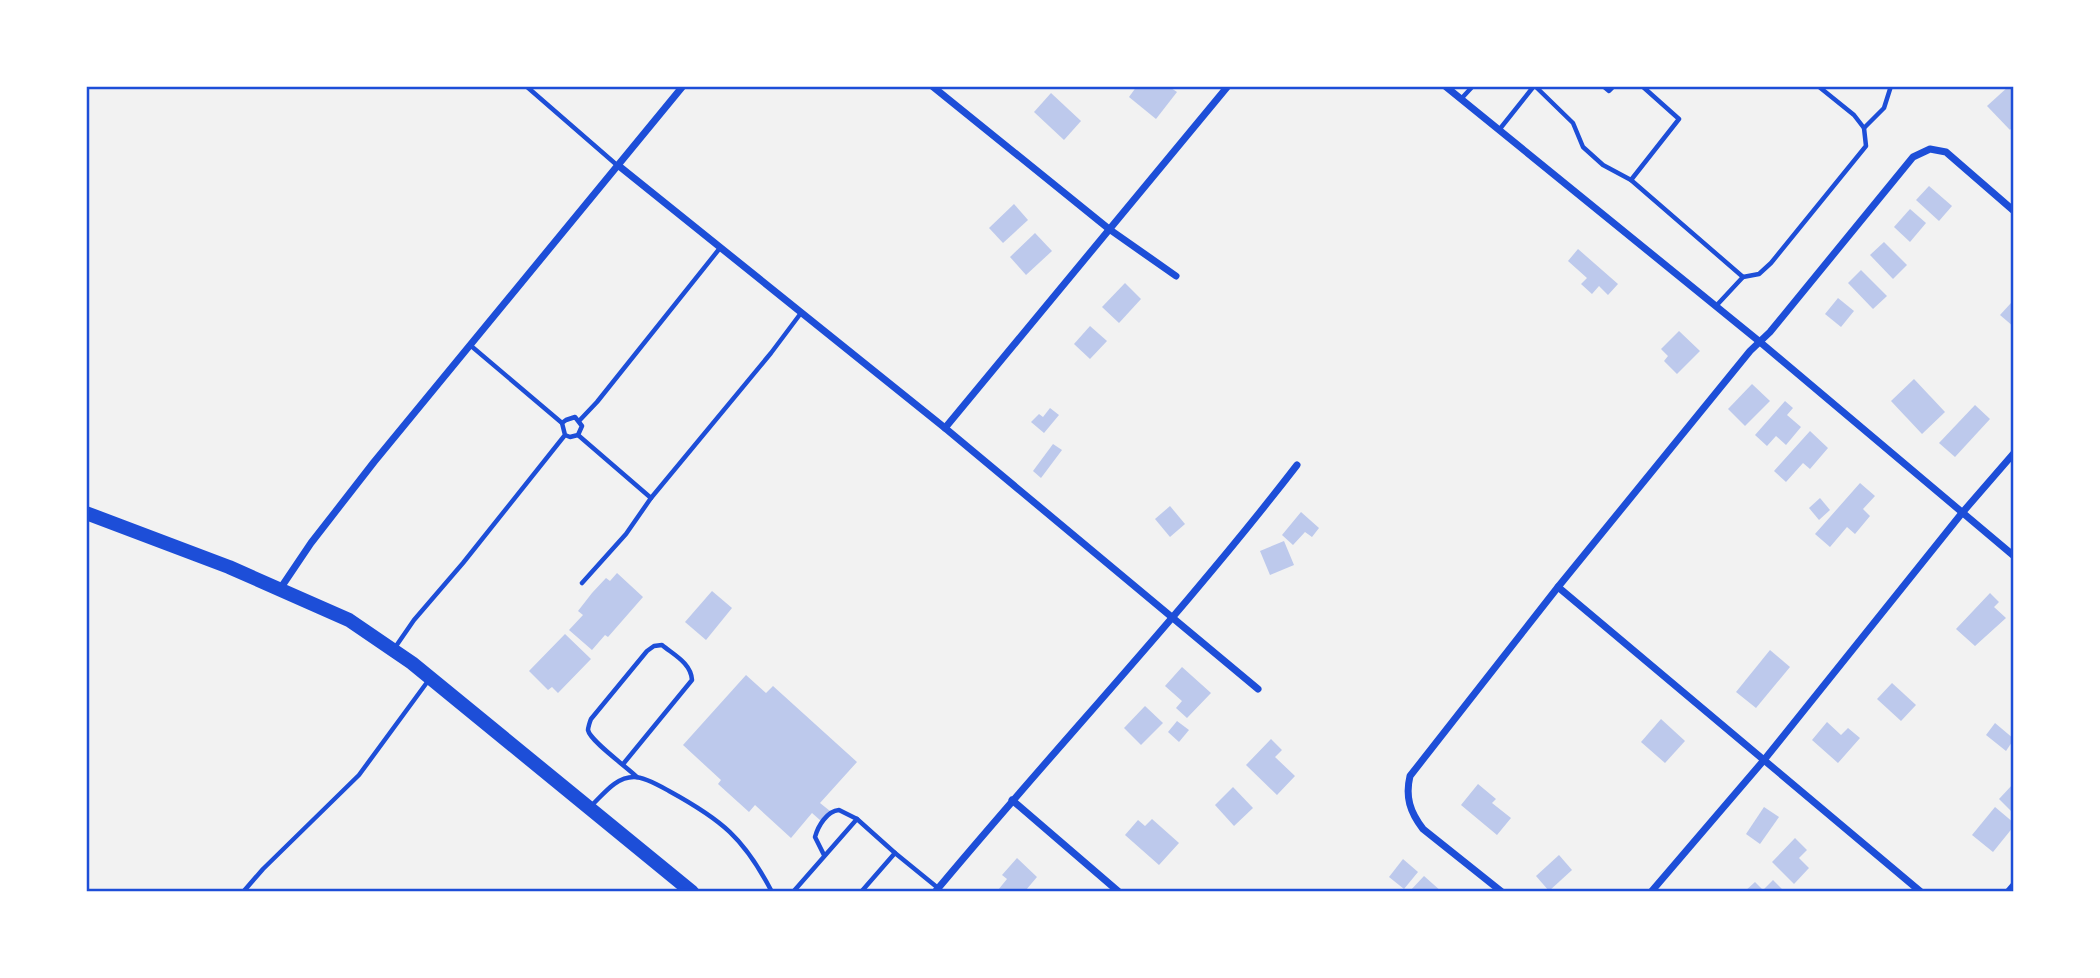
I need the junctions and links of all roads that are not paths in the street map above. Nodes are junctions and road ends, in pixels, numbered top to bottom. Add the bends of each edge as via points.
1 (526, 86) edge
2 (683, 86) edge
3 (932, 86) edge
4 (1228, 86) edge
5 (1445, 86) edge
6 (1473, 86) edge
7 (1535, 86) edge
8 (1603, 86) edge
9 (1614, 86) edge
10 (1642, 86) edge
11 (1818, 86) edge
12 (1891, 86) edge
13 (1461, 99) junction
14 (1864, 128) junction
15 (1499, 130) junction
16 (618, 166) junction
17 (1632, 180) junction
18 (2014, 211) edge
19 (1109, 229) junction
20 (720, 247) junction
21 (1176, 276) dead end
22 (1744, 277) junction
23 (1717, 306) junction
24 (801, 312) junction
25 (1760, 342) junction
26 (470, 345) junction
27 (579, 421) junction
28 (562, 423) junction
29 (945, 428) junction
30 (565, 435) junction
31 (578, 435) junction
32 (2014, 453) edge
33 (1297, 465) dead end
34 (651, 498) junction
35 (86, 513) edge
36 (1962, 513) junction
37 (2014, 556) edge
38 (582, 583) dead end
39 (1558, 587) junction
40 (280, 589) junction
41 (1172, 618) junction
42 (394, 650) junction
43 (430, 677) junction
44 (1258, 689) dead end
45 (1763, 760) junction
46 (624, 763) junction
47 (637, 777) junction
48 (1012, 800) junction
49 (589, 808) junction
50 (857, 819) junction
51 (895, 853) junction
52 (824, 855) junction
53 (2014, 885) edge
54 (936, 890) edge
55 (796, 891) edge
56 (243, 892) edge
57 (692, 892) edge
58 (772, 892) edge
59 (861, 892) edge
60 (1119, 892) edge
61 (1502, 892) edge
62 (1651, 892) edge
63 (1922, 892) edge
64 (2008, 892) edge

1 - 16 lane
2 - 16 street
3 - 19 street
4 - 19 street
5 - 13 street
6 - 13 lane
7 - 15 lane
7 - 17 lane via 1573,123 1583,147 1603,165
8 - 9 lane via 1609,91
10 - 17 lane via 1679,119
11 - 14 lane
12 - 14 lane via 1884,108
13 - 15 street
14 - 22 lane via 1866,146 1771,263 1759,274
15 - 23 street
16 - 20 street
16 - 26 street
17 - 22 lane
18 - 25 street via 1946,152 1930,149 1913,157
19 - 21 street
19 - 29 street
20 - 24 street
20 - 27 lane
22 - 23 lane
23 - 25 street
24 - 29 street
24 - 34 lane
25 - 36 street
25 - 39 street
26 - 28 lane
26 - 40 street via 374,462
27 - 28 lane via 570,418
27 - 31 lane
28 - 30 lane
29 - 41 street
30 - 31 lane
30 - 42 lane
31 - 34 lane
32 - 36 street
33 - 41 street
34 - 38 lane
35 - 40 main road
36 - 37 street
36 - 45 street
39 - 45 street
39 - 61 street via 1410,776 1407,791 1409,805 1423,828
40 - 42 main road via 349,620
41 - 44 street
41 - 48 street
42 - 43 main road
43 - 49 main road
43 - 56 lane via 359,775
45 - 62 street
45 - 63 street
46 - 46 lane via 592,738 588,729 591,719 647,651 662,645 687,666 692,680
46 - 47 lane
47 - 49 lane via 613,784
47 - 58 lane via 701,809 734,834
48 - 54 street
48 - 60 street
49 - 57 main road
50 - 51 lane
50 - 52 lane
50 - 52 lane via 839,810 830,813 815,837
51 - 54 lane
51 - 59 lane
52 - 55 lane
53 - 64 street

